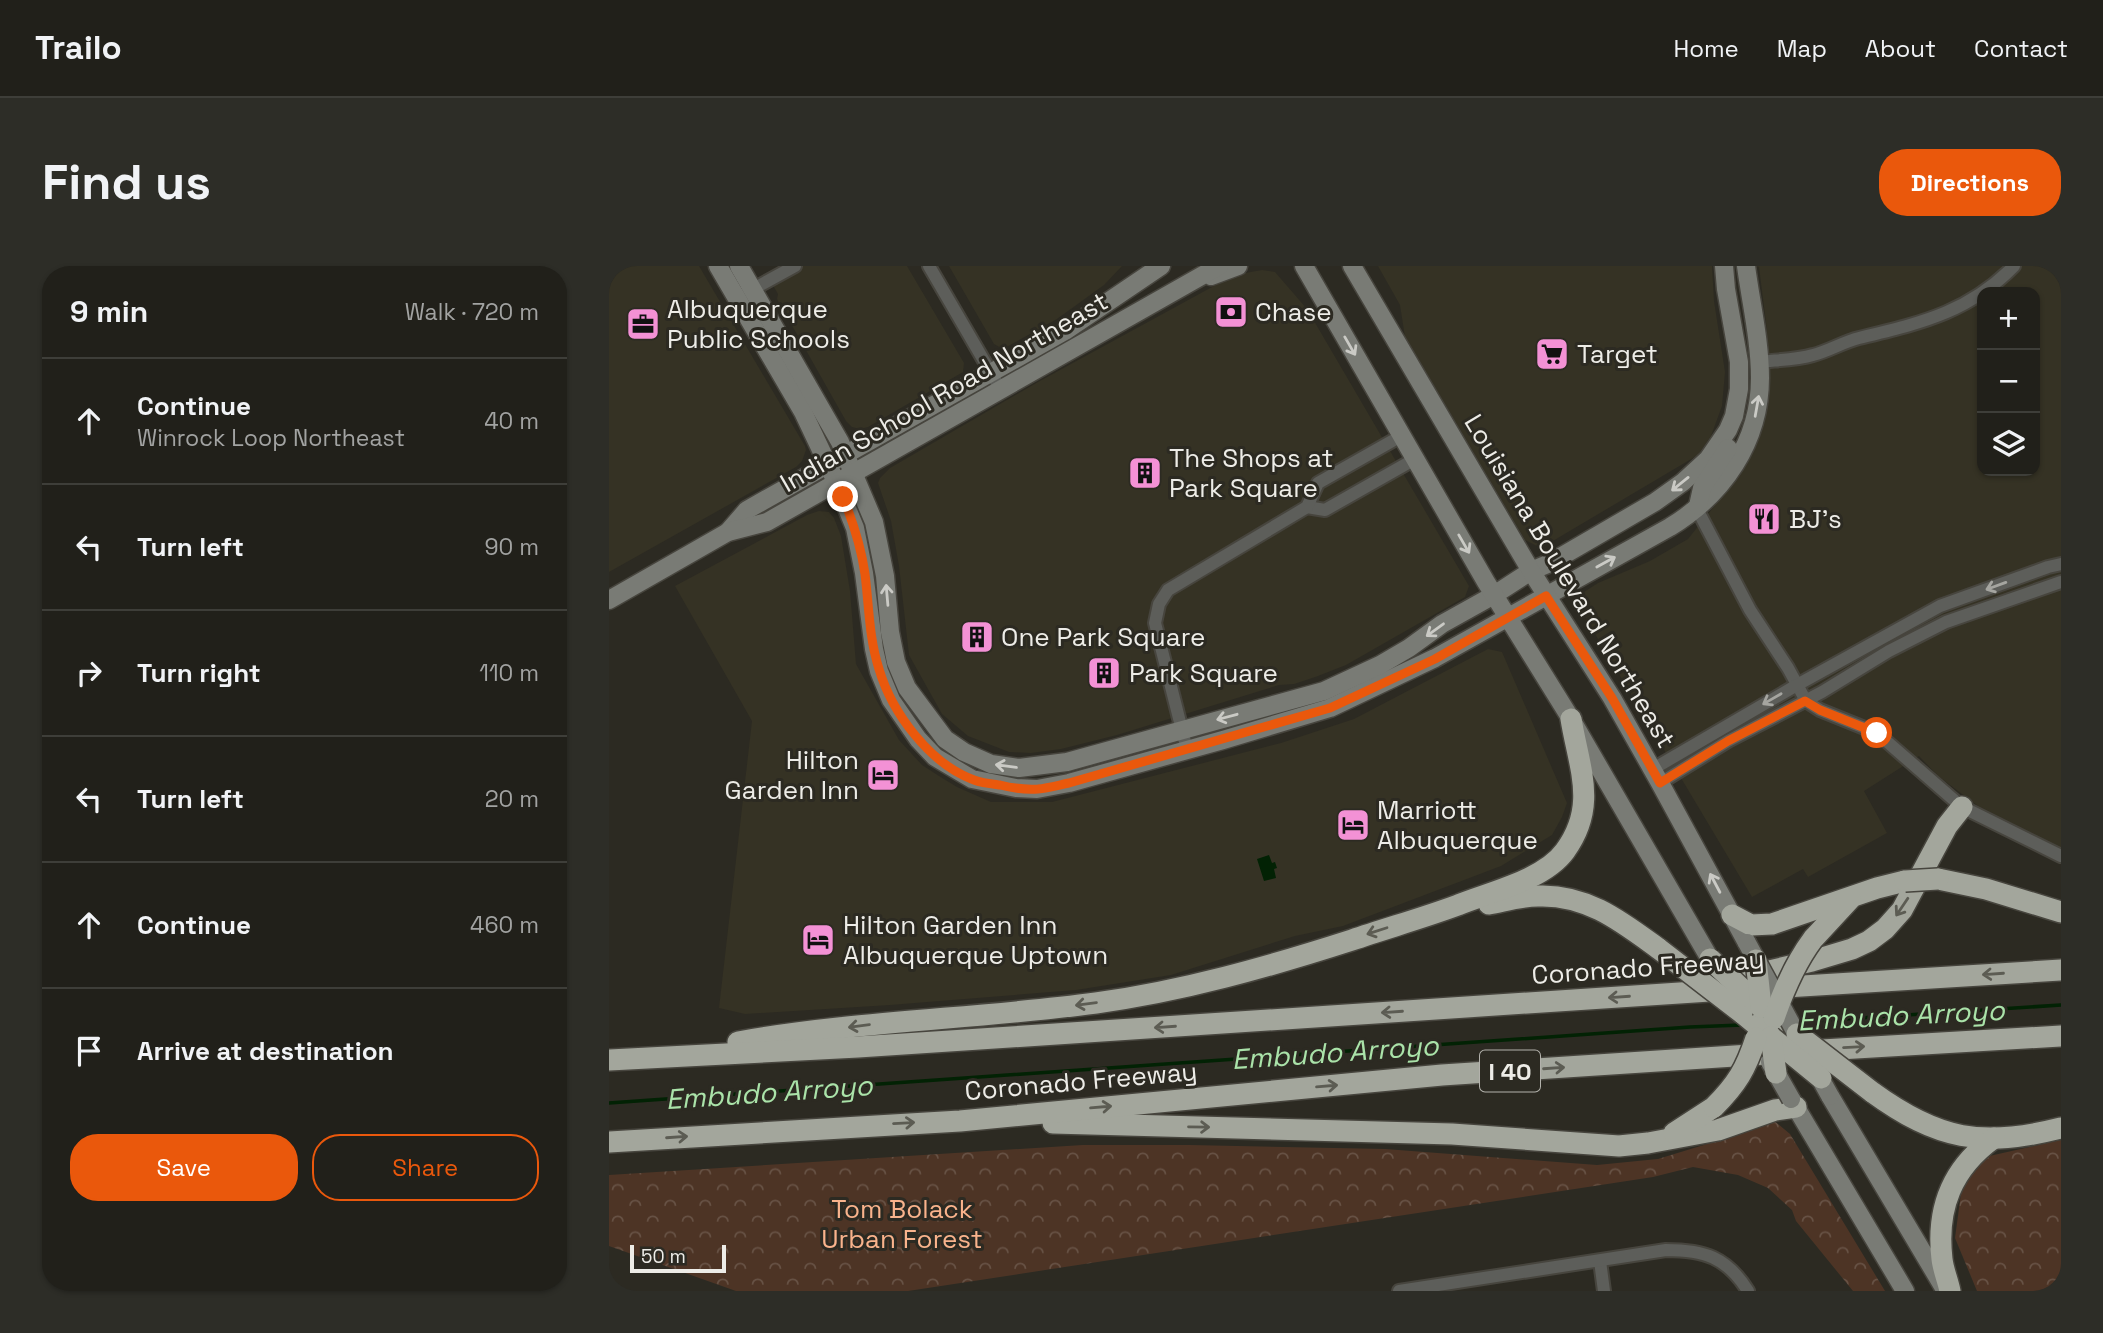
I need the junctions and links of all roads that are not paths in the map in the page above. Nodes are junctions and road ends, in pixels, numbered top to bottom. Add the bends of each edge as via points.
1 (718, 266) edge
2 (740, 266) edge
3 (795, 266) edge
4 (929, 266) edge
5 (1161, 266) edge
6 (1219, 266) edge
7 (1238, 266) edge
8 (1287, 266) edge
9 (1352, 266) edge
10 (1724, 266) edge
11 (1746, 266) edge
12 (2014, 266) edge
13 (1308, 273) edge
14 (753, 289) junction
15 (1163, 298) junction
16 (737, 299) junction
17 (1759, 362) junction
18 (991, 372) junction
19 (1739, 388) junction
20 (1001, 390) junction
21 (1401, 436) junction
22 (845, 454) junction
23 (1415, 459) junction
24 (827, 464) junction
25 (854, 474) junction
26 (837, 484) junction
27 (1307, 507) junction
28 (1697, 509) junction
29 (727, 532) junction
30 (2061, 564) edge
31 (1531, 571) junction
32 (2061, 582) edge
33 (1494, 595) junction
34 (1546, 596) junction
35 (609, 600) edge
36 (1507, 617) junction
37 (1797, 685) junction
38 (1805, 701) junction
39 (1571, 719) junction
40 (1181, 730) junction
41 (1187, 750) junction
42 (1656, 776) junction
43 (1962, 807) junction
44 (2061, 856) edge
45 (1852, 897) junction
46 (1442, 910) junction
47 (2061, 912) edge
48 (1732, 915) junction
49 (1752, 952) joint
50 (1707, 953) joint
51 (2061, 970) edge
52 (1671, 994) junction
53 (1763, 1020) junction
54 (1797, 1034) junction
55 (2061, 1036) edge
56 (654, 1057) junction
57 (609, 1060) edge
58 (1776, 1073) joint
59 (1825, 1087) junction
60 (1793, 1103) junction
61 (960, 1121) junction
62 (2061, 1128) edge
63 (1994, 1138) junction
64 (1664, 1139) junction
65 (609, 1142) edge
66 (1600, 1261) junction
67 (1450, 1287) edge
68 (1399, 1291) edge
69 (1604, 1291) edge
70 (1748, 1291) edge
71 (1905, 1291) edge
72 (1948, 1291) edge

1 - 16 street
2 - 14 street
3 - 14 street
4 - 18 street
5 - 18 street, Indian School Road Northeast via 1065,331
6 - 15 street, Indian School Road Northeast
7 - 15 street
8 - 13 street via 1300,277
9 - 31 street, Louisiana Boulevard Northeast
10 - 19 street
11 - 17 street
12 - 17 street via 1975,297 1922,323 1812,355
13 -> 21 street
14 - 16 street
14 - 22 street
15 - 20 street, Indian School Road Northeast
16 - 24 street via 803,412
28 -> 17 street via 1731,472 1747,443 1758,404
18 - 20 street
18 - 22 street, Indian School Road Northeast
19 - 28 street via 1743,404 1736,435 1702,488
19 -> 31 street via 1728,430 1696,471 1655,502
20 - 25 street, Indian School Road Northeast
21 - 23 street
21 - 27 street via 1318,483
22 - 24 street, Indian School Road Northeast
22 - 25 street
23 - 27 street via 1325,510
23 -> 33 street
24 - 26 street
24 - 29 street, Indian School Road Northeast via 747,510
25 - 26 street, Indian School Road Northeast
40 -> 25 street via 1067,762 1019,768 991,764 945,738 907,688 896,663 880,545
26 - 29 street, Indian School Road Northeast via 767,522
26 - 41 street via 861,550 879,671 907,724 935,757 972,779 1037,789
27 - 40 street via 1183,580 1168,590 1159,604 1155,623
34 -> 28 street
28 - 37 street via 1750,610
29 - 35 street, Indian School Road Northeast
30 -> 37 street via 1940,606
31 - 33 street
31 - 34 street, Louisiana Boulevard Northeast
32 - 38 street via 1946,622
33 - 36 street
33 -> 40 street via 1345,682
34 - 36 street
34 - 42 street, Louisiana Boulevard Northeast
36 - 39 street
36 - 41 street via 1435,659 1330,708
37 - 38 street
37 -> 42 street
38 - 42 street
38 - 43 street via 1877,733
39 - 46 highway via 1585,804 1582,820 1564,853 1524,880
39 - 50 street
40 - 41 street
48 -> 42 street, Louisiana Boulevard Northeast
43 - 44 street
43 -> 52 highway via 1902,910 1869,941 1812,961
45 - 47 highway, bridge via 1905,881 1938,879
45 - 48 highway via 1772,925 1751,925
45 - 53 highway, bridge via 1813,939
46 - 53 highway, bridge via 1539,896 1582,901 1621,921
46 -> 56 highway via 1247,972 1162,993 769,1037
48 - 49 street, Louisiana Boulevard Northeast
49 - 53 highway, bridge
50 - 53 highway, bridge
51 -> 52 highway, Coronado Freeway
52 -> 56 highway, Coronado Freeway
53 - 54 highway, bridge
53 - 58 highway, bridge
53 - 59 highway, bridge
53 - 64 highway, bridge via 1733,1089
54 - 59 street, bridge
54 - 63 highway, bridge via 1901,1112 1955,1135
61 -> 55 highway, Coronado Freeway / I 40 via 1442,1075
56 - 57 highway, Coronado Freeway
58 - 60 street, bridge
59 - 72 street
60 - 64 highway via 1718,1130
60 - 71 street
61 -> 64 highway via 1427,1133 1601,1146
65 -> 61 highway, Coronado Freeway / I 40
62 - 63 highway
63 - 72 highway via 1970,1157 1949,1190 1941,1233
66 - 67 street
66 - 69 street
66 - 70 street via 1686,1250 1730,1267
67 - 68 street

